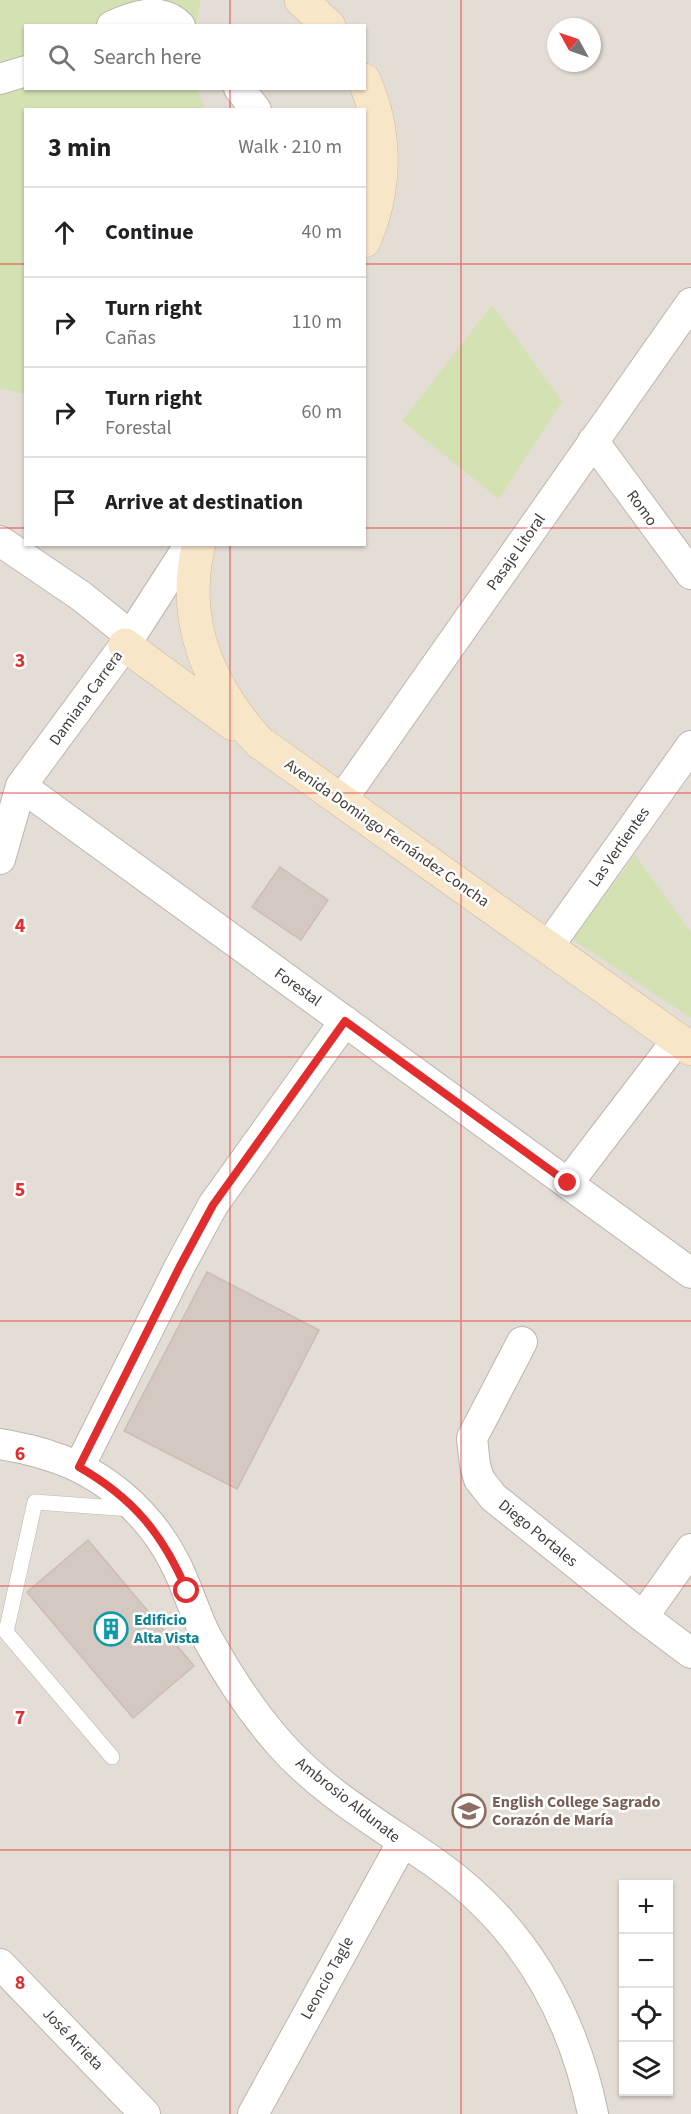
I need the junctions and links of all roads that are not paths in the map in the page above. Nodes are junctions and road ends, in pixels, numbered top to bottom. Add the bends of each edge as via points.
1 (301, 0) edge
2 (117, 24) edge
3 (178, 24) edge
4 (327, 24) edge
5 (24, 72) edge
6 (0, 79) edge
7 (366, 86) edge
8 (241, 90) edge
9 (254, 108) edge
10 (366, 235) edge
11 (691, 303) edge
12 (593, 441) junction
13 (0, 541) edge
14 (189, 546) edge
15 (199, 546) edge
16 (691, 574) edge
17 (128, 640) junction
18 (259, 742) junction
19 (691, 746) edge
20 (21, 786) junction
21 (341, 801) junction
22 (1, 847) edge
23 (548, 947) junction
24 (345, 1021) junction
25 (684, 1044) edge
26 (568, 1183) junction
27 (691, 1273) edge
28 (522, 1342) dead end
29 (0, 1444) edge
30 (79, 1467) junction
31 (137, 1510) junction
32 (691, 1550) edge
33 (642, 1617) junction
34 (691, 1653) edge
35 (112, 1756) dead end
36 (402, 1843) junction
37 (0, 1964) edge
38 (145, 2114) edge
39 (253, 2114) edge
40 (594, 2114) edge

1 - 4 main road
2 - 3 street via 147,13 173,18
5 - 6 street
7 - 10 main road via 378,122 382,166 378,202
8 - 9 street
11 - 12 street, Pasaje Litoral
12 - 16 street, Romo
12 - 21 street, Pasaje Litoral
13 - 17 street via 81,596
14 - 17 street, Damiana Carrera
15 - 18 main road, Avenida Domingo Fernández Concha via 194,577 199,638 221,694
17 - 18 main road
17 - 20 street, Damiana Carrera
18 - 21 main road, Avenida Domingo Fernández Concha
19 - 23 street, Las Vertientes
20 - 22 street, Damiana Carrera
20 - 24 street, Forestal
21 - 23 main road, Avenida Domingo Fernández Concha
23 - 25 main road, Avenida Domingo Fernández Concha
24 - 26 street, Forestal
24 - 30 street via 213,1205
25 - 26 street
26 - 27 street, Forestal
28 - 33 street, Diego Portales via 472,1438 479,1479 493,1497
29 - 30 street, Ambrosio Aldunate via 52,1456
30 - 31 street, Ambrosio Aldunate
31 - 35 lane via 35,1503 6,1632
31 - 36 street, Ambrosio Aldunate via 158,1534 205,1634 252,1711 311,1775
32 - 33 street
33 - 34 street, Diego Portales
36 - 39 street, Leoncio Tagle
36 - 40 street, Ambrosio Aldunate via 466,1888 520,1945 561,2012
37 - 38 street, José Arrieta

